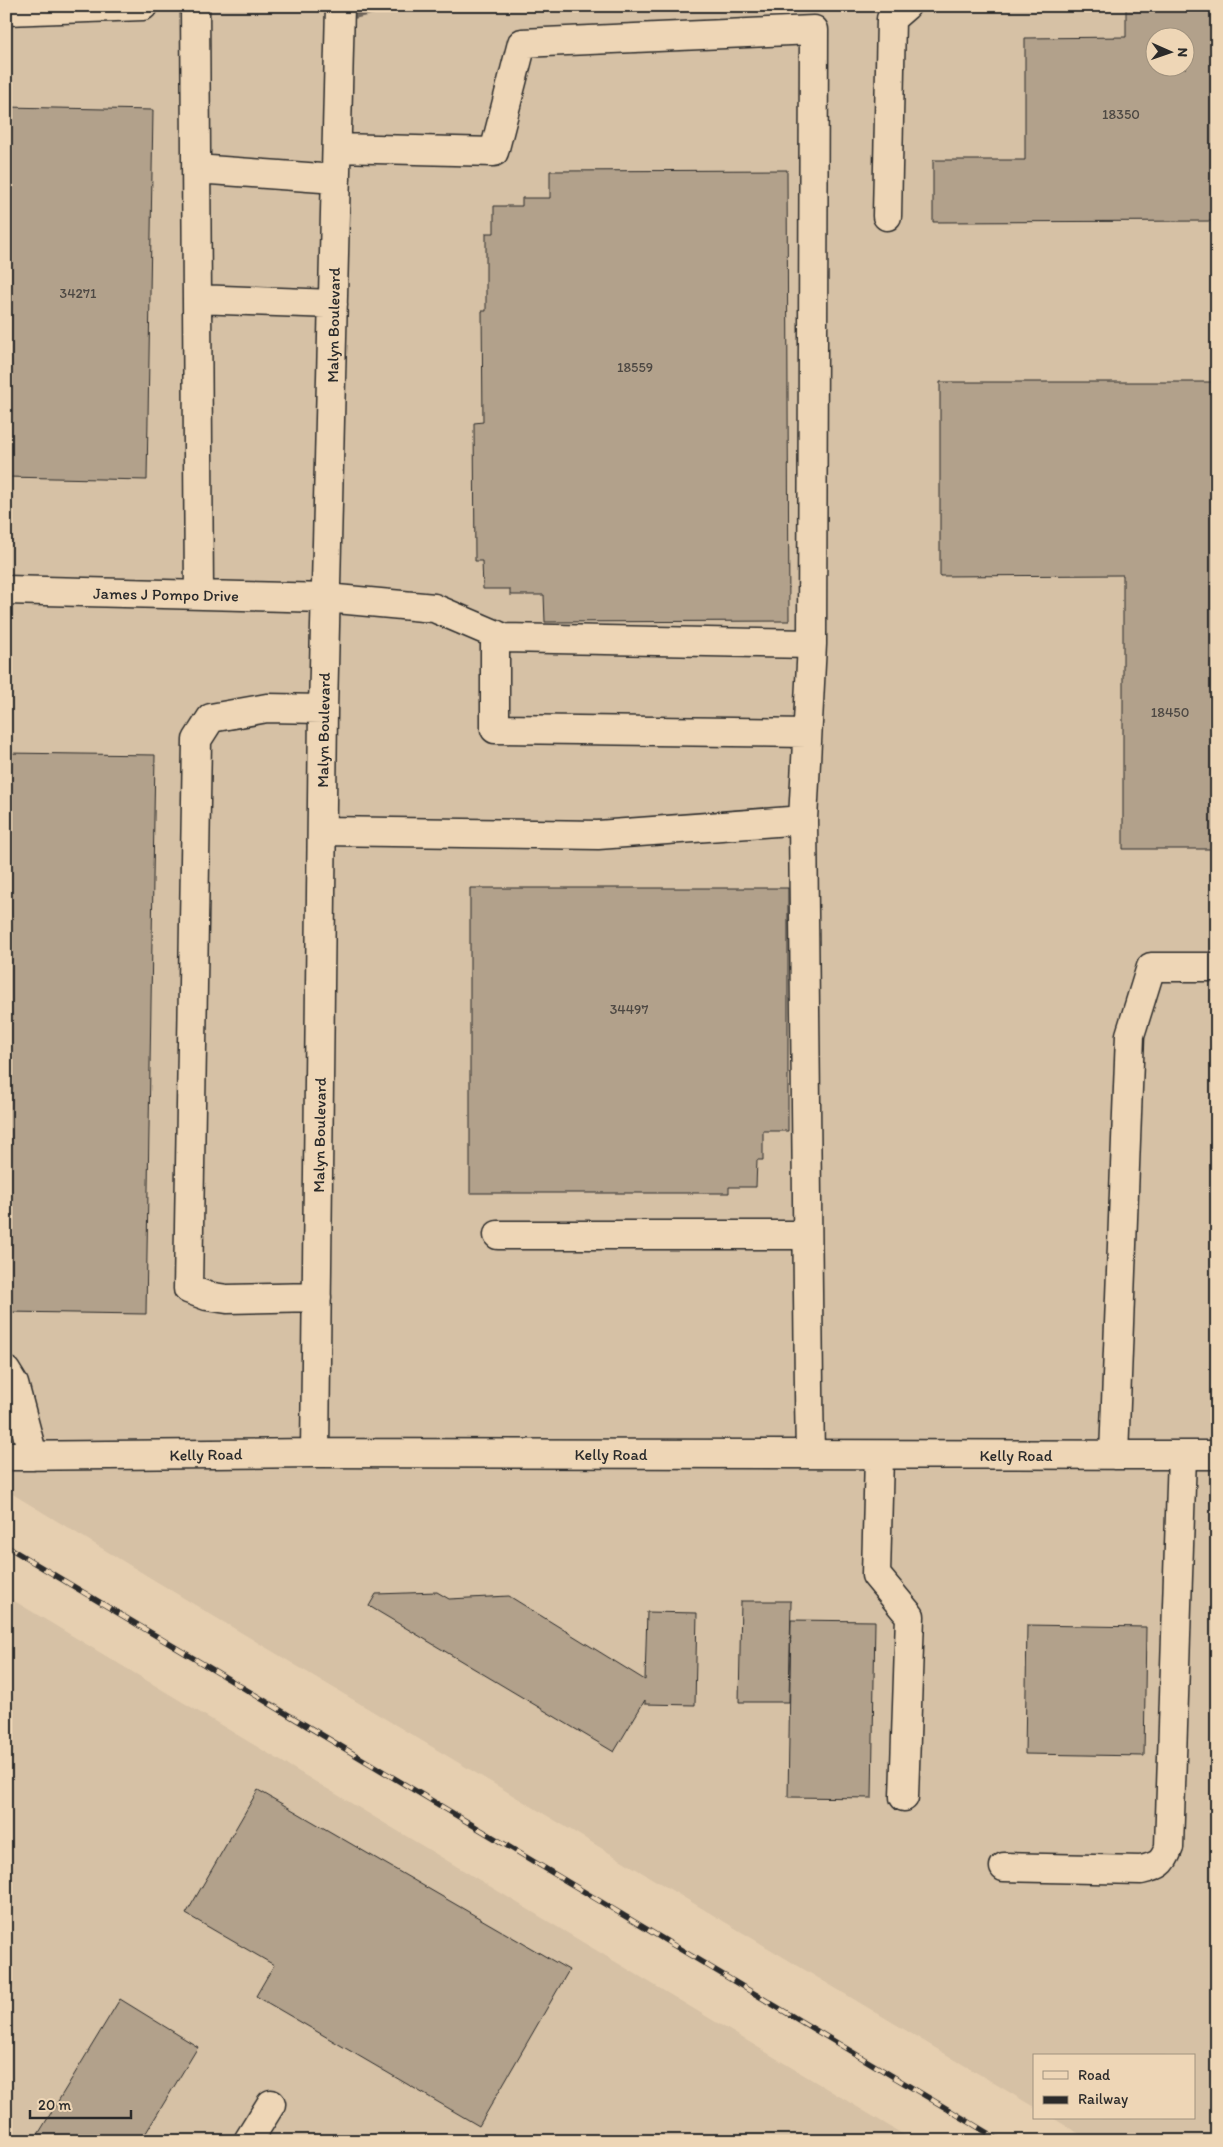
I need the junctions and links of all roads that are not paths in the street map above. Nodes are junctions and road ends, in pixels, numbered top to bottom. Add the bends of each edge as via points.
1 (143, 6) edge
2 (195, 6) edge
3 (340, 6) edge
4 (906, 6) edge
5 (6, 11) edge
6 (337, 148) junction
7 (196, 169) junction
8 (336, 179) junction
9 (887, 216) dead end
10 (197, 299) junction
11 (333, 304) junction
12 (6, 590) edge
13 (198, 595) junction
14 (326, 598) junction
15 (495, 634) junction
16 (812, 644) junction
17 (323, 709) junction
18 (807, 733) junction
19 (803, 820) junction
20 (322, 831) junction
21 (1217, 967) edge
22 (498, 1235) dead end
23 (807, 1235) junction
24 (317, 1297) junction
25 (6, 1371) edge
26 (315, 1453) junction
27 (810, 1454) junction
28 (879, 1454) junction
29 (1114, 1455) junction
30 (1182, 1455) junction
31 (1217, 1455) edge
32 (6, 1456) edge
33 (33, 1456) junction
34 (904, 1797) dead end
35 (1004, 1867) dead end
36 (271, 2104) dead end
37 (248, 2141) edge

1 - 5 street
2 - 7 street
3 - 6 street, Malyn Boulevard
4 - 9 street via 891,19
6 - 8 street, Malyn Boulevard
6 - 16 street via 494,152 522,43 814,30
7 - 8 street
7 - 10 street
8 - 11 street, Malyn Boulevard
10 - 11 street
10 - 13 street
11 - 14 street, Malyn Boulevard
12 - 13 street, James J Pompo Drive
13 - 14 street, James J Pompo Drive
14 - 15 street, James J Pompo Drive via 434,608
14 - 17 street, Malyn Boulevard
15 - 16 street, James J Pompo Drive via 504,638
15 - 18 street via 495,729
16 - 18 street
17 - 20 street, Malyn Boulevard
17 - 24 street via 268,708 211,718 197,740 188,1289 227,1299
18 - 19 street
19 - 20 street via 598,835
19 - 23 street
20 - 24 street, Malyn Boulevard
21 - 29 street via 1151,967 1130,1035
22 - 23 street
23 - 27 street
24 - 26 street, Malyn Boulevard
25 - 33 street via 14,1384
26 - 27 street, Kelly Road
26 - 33 street, Kelly Road
27 - 28 street, Kelly Road
28 - 29 street, Kelly Road
28 - 34 street via 876,1575 910,1616
29 - 30 street, Kelly Road
30 - 31 street, Kelly Road
30 - 35 street via 1169,1847 1165,1859 1156,1866 1140,1870
32 - 33 street, Kelly Road
36 - 37 street

